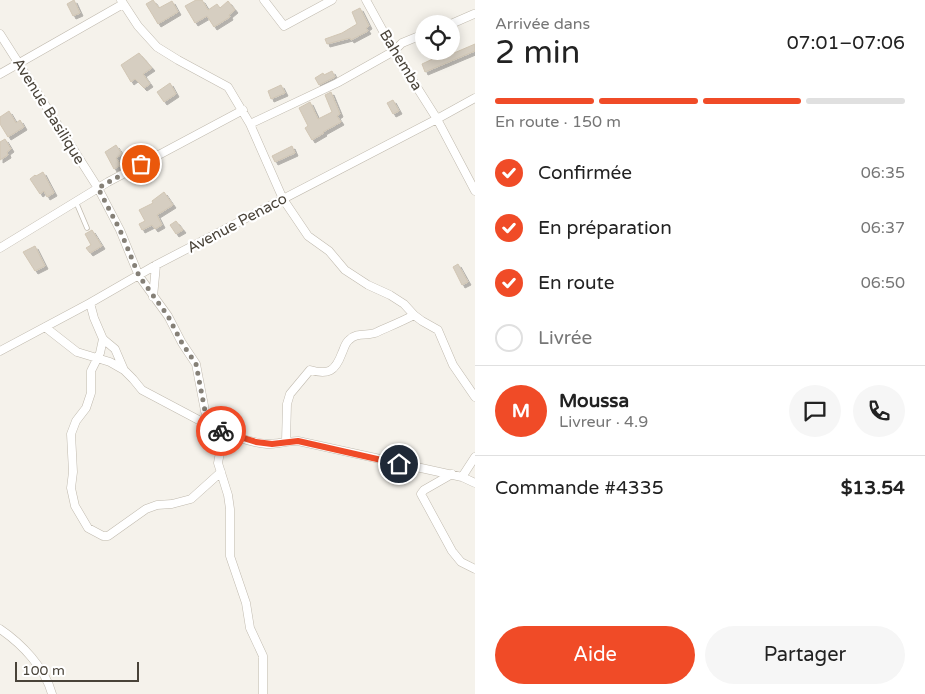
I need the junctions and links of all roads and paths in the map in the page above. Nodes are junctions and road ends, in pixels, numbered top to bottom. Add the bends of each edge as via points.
1 (264, 0) edge
2 (332, 0) edge
3 (366, 0) edge
4 (122, 2) edge
5 (474, 14) edge
6 (460, 20) edge
7 (0, 34) edge
8 (415, 38) edge
9 (394, 51) junction
10 (18, 62) junction
11 (0, 74) edge
12 (475, 98) edge
13 (243, 110) junction
14 (437, 120) junction
15 (250, 124) junction
16 (98, 188) junction
17 (475, 191) edge
18 (283, 199) junction
19 (76, 202) junction
20 (87, 228) dead end
21 (0, 248) edge
22 (156, 265) junction
23 (139, 276) junction
24 (153, 297) junction
25 (90, 303) junction
26 (414, 316) junction
27 (45, 327) junction
28 (102, 339) junction
29 (0, 351) edge
30 (96, 359) junction
31 (124, 370) junction
32 (475, 397) edge
33 (210, 426) junction
34 (286, 441) junction
35 (475, 457) edge
36 (221, 472) junction
37 (452, 474) junction
38 (462, 477) junction
39 (475, 483) edge
40 (475, 569) edge
41 (0, 629) edge
42 (52, 694) edge
43 (263, 694) edge

1 - 2 street via 286,26
3 - 9 street, Bahemba
4 - 10 street
4 - 13 street via 157,47 228,87
5 - 6 street
7 - 10 street, Avenue Basilique
8 - 9 street
9 - 14 street, Bahemba
9 - 15 street via 337,83
10 - 11 street
10 - 16 street, Avenue Basilique
12 - 14 street, Avenue Penaco
13 - 15 street
13 - 16 street
14 - 17 street, Bahemba
14 - 18 street, Avenue Penaco
15 - 18 street
16 - 19 street
16 - 23 street, Avenue Basilique
18 - 22 street, Avenue Penaco
18 - 26 street via 308,236 329,251 345,270 404,304
19 - 20 lane
19 - 21 street
22 - 23 street, Avenue Penaco
22 - 24 street
23 - 24 street, Avenue Basilique
23 - 25 street, Avenue Penaco
24 - 33 street, Avenue Basilique via 196,364
25 - 27 street, Avenue Penaco
25 - 28 street
26 - 32 street via 438,330 453,365
26 - 34 street via 373,333 350,338 329,372 310,370 290,394
27 - 29 street, Avenue Penaco
27 - 30 street via 77,352
28 - 30 street via 102,348
28 - 31 street via 114,349
30 - 31 street
30 - 36 street via 91,371 89,401 71,434 72,496 88,528 108,536 146,509 191,499
31 - 33 street via 142,390
33 - 34 street via 256,442 272,444
33 - 36 street, Avenue Basilique via 219,442
34 - 37 street
35 - 38 street
36 - 43 street, Avenue Basilique via 230,509 230,556 246,603 250,628 263,656
37 - 38 street
37 - 40 street via 421,494 452,551 461,562
38 - 39 street
41 - 42 street via 22,646 50,686

